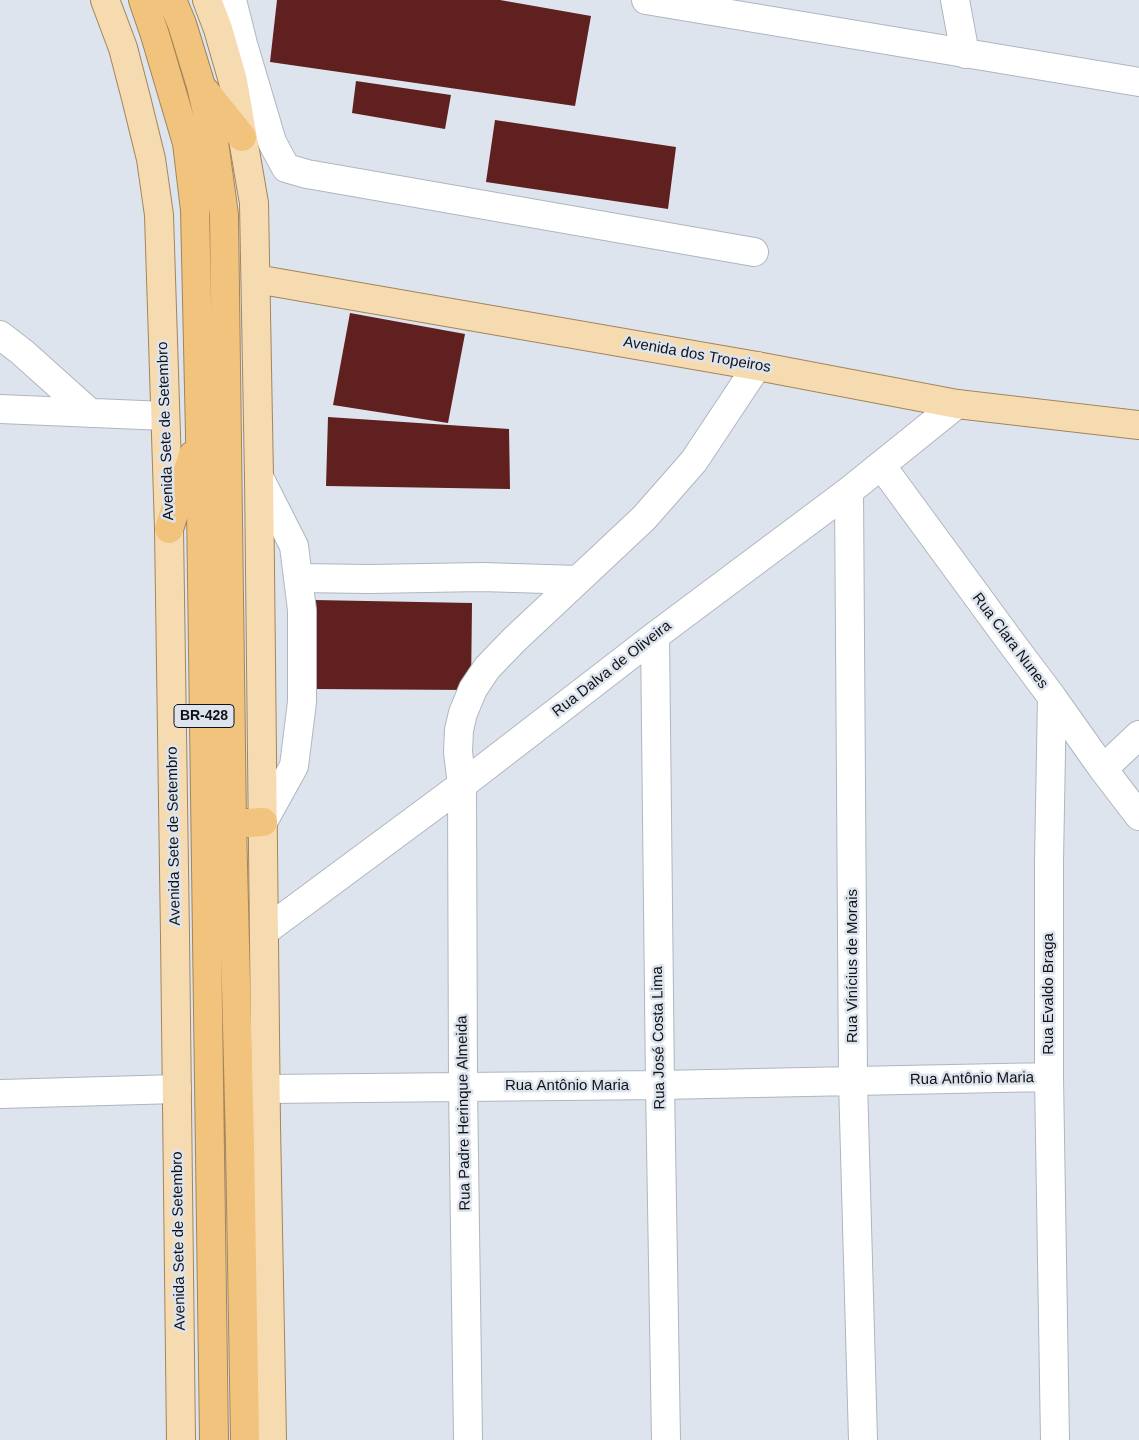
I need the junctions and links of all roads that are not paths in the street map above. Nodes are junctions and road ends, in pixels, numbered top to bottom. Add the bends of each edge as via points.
1 (105, 0) edge
2 (143, 0) edge
3 (172, 0) edge
4 (207, 0) edge
5 (232, 0) edge
6 (646, 0) edge
7 (955, 0) edge
8 (686, 3) edge
9 (965, 54) junction
10 (1139, 82) edge
11 (200, 86) junction
12 (242, 136) junction
13 (272, 142) junction
14 (754, 252) dead end
15 (256, 279) junction
16 (0, 335) edge
17 (757, 366) junction
18 (957, 404) junction
19 (0, 409) edge
20 (90, 413) junction
21 (165, 416) junction
22 (1139, 425) edge
23 (200, 435) junction
24 (881, 465) junction
25 (259, 476) junction
26 (850, 491) junction
27 (169, 529) junction
28 (298, 578) junction
29 (578, 580) junction
30 (655, 636) junction
31 (1052, 697) junction
32 (1139, 735) edge
33 (1102, 769) junction
34 (462, 785) junction
35 (1139, 816) edge
36 (263, 822) junction
37 (232, 824) junction
38 (265, 931) junction
39 (1049, 1077) junction
40 (853, 1081) junction
41 (660, 1085) junction
42 (463, 1086) junction
43 (177, 1089) junction
44 (266, 1089) junction
45 (0, 1094) edge
46 (181, 1440) edge
47 (214, 1440) edge
48 (244, 1440) edge
49 (272, 1440) edge
50 (468, 1440) edge
51 (666, 1440) edge
52 (863, 1440) edge
53 (1055, 1440) edge

1 - 21 main road, Avenida Sete de Setembro via 123,48 153,168 159,214
2 - 23 highway, Avenida Sete de Setembro / BR-428 via 187,144 195,210
3 - 11 highway, BR-428
4 - 12 main road via 233,81
5 - 13 street
6 - 8 street
7 - 9 street
8 - 9 street
9 - 10 street
11 - 12 highway
11 - 37 highway, BR-428 via 214,142 224,215
12 - 13 street
12 - 15 main road via 254,203
13 - 14 street via 286,168 306,174
15 - 17 main road, Avenida dos Tropeiros
15 - 25 main road
16 - 20 street
17 - 18 main road, Avenida dos Tropeiros
17 - 29 street, Rua Padre Herinque Almeida via 694,461 644,518
18 - 22 main road, Avenida dos Tropeiros
18 - 24 street, Rua Dalva de Oliveira
19 - 20 street
20 - 21 street
21 - 27 main road, Avenida Sete de Setembro
23 - 27 highway
23 - 47 highway, Avenida Sete de Setembro / BR-428
24 - 26 street, Rua Dalva de Oliveira
24 - 31 street, Rua Clara Nunes
25 - 28 street via 294,546
25 - 36 main road
26 - 30 street, Rua Dalva de Oliveira
26 - 40 street, Rua Vinícius de Morais
27 - 43 main road, Avenida Sete de Setembro
28 - 29 street
28 - 36 street via 302,610 302,702 294,766
29 - 34 street, Rua Padre Herinque Almeida via 479,678 459,730
30 - 34 street, Rua Dalva de Oliveira
30 - 41 street, Rua José Costa Lima
31 - 33 street, Rua Clara Nunes
31 - 39 street, Rua Evaldo Braga
32 - 33 street
33 - 35 street, Rua Clara Nunes
34 - 38 street, Rua Dalva de Oliveira
34 - 42 street, Rua Padre Herinque Almeida
36 - 37 highway
36 - 38 main road
37 - 48 highway, BR-428
38 - 44 main road
39 - 40 street, Rua Antônio Maria
39 - 53 street, Rua Evaldo Braga
40 - 41 street, Rua Antônio Maria
40 - 52 street, Rua Vinícius de Morais
41 - 42 street, Rua Antônio Maria
41 - 51 street, Rua José Costa Lima
42 - 44 street, Rua Antônio Maria
42 - 50 street, Rua Padre Herinque Almeida
43 - 45 street
43 - 46 main road, Avenida Sete de Setembro
44 - 49 main road

